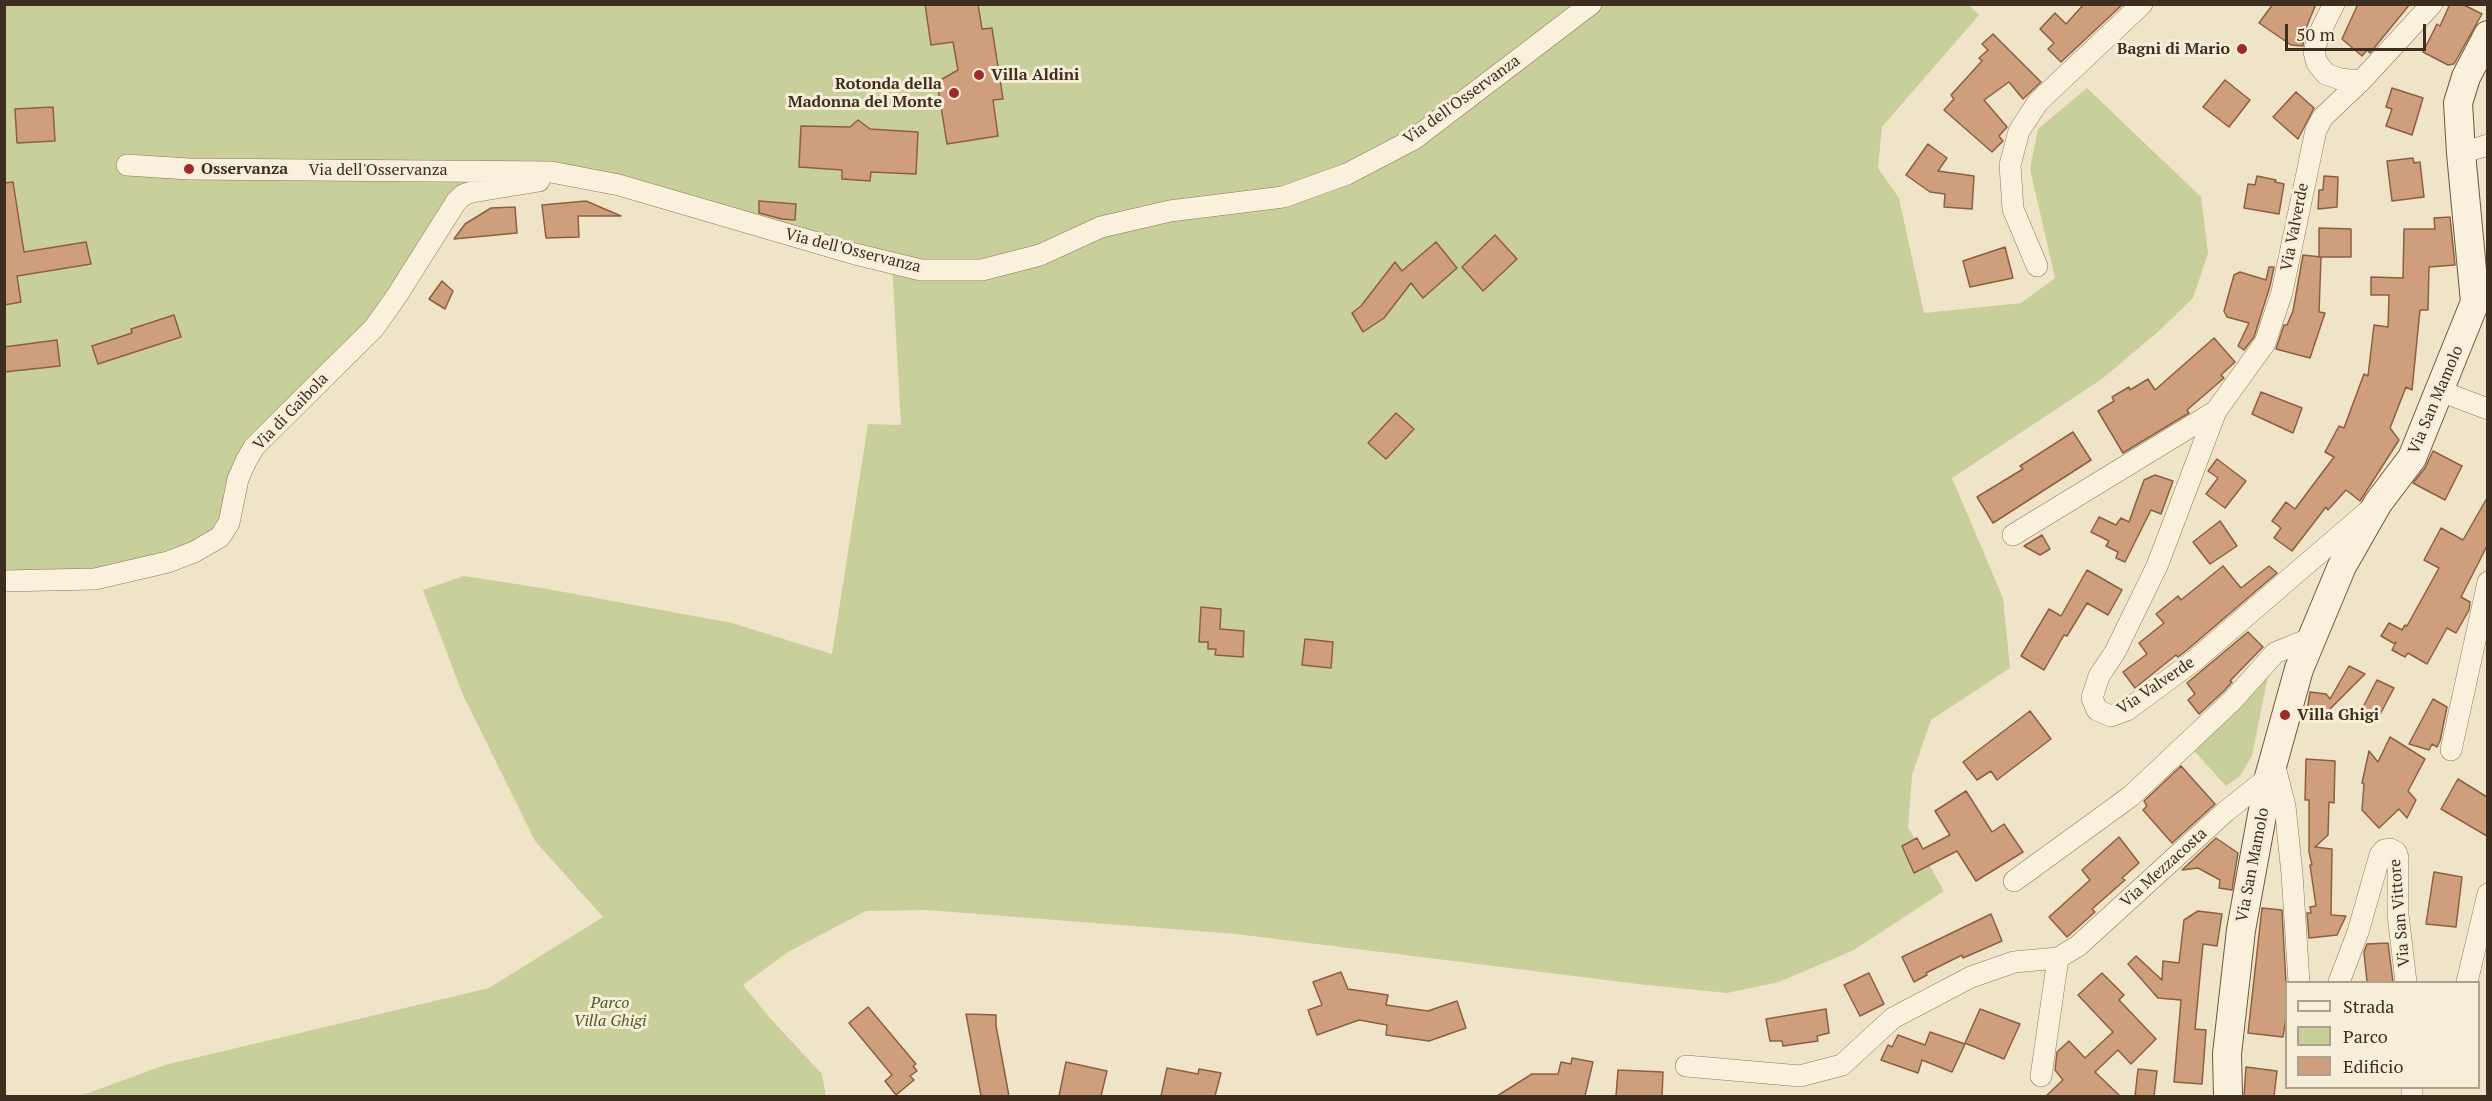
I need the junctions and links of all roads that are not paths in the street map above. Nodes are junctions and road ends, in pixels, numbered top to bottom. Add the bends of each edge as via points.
1 (1591, 4) edge
2 (2142, 4) edge
3 (2334, 4) edge
4 (2432, 4) edge
5 (2487, 35) edge
6 (2361, 81) junction
7 (2487, 145) edge
8 (2461, 153) junction
9 (127, 165) dead end
10 (551, 172) junction
11 (2037, 266) dead end
12 (2480, 317) edge
13 (2440, 391) junction
14 (2487, 410) edge
15 (2216, 411) junction
16 (2378, 503) junction
17 (2013, 535) dead end
18 (4, 581) edge
19 (2487, 582) edge
20 (2309, 639) junction
21 (2451, 750) dead end
22 (2272, 769) junction
23 (2014, 881) dead end
24 (2487, 894) edge
25 (2058, 958) junction
26 (2487, 964) edge
27 (2299, 981) edge
28 (2339, 981) edge
29 (2406, 981) edge
30 (2467, 981) edge
31 (2472, 981) edge
32 (1686, 1066) dead end
33 (2041, 1076) dead end
34 (2228, 1096) edge

1 - 10 street, Via dell'Osservanza via 1414,139 1347,174 1283,196 1170,211 1101,227 1040,255 982,270 921,270 618,185
2 - 11 street via 2038,102 2019,131 2010,165 2013,209
3 - 6 street via 2319,34 2314,52 2317,63 2326,74
4 - 6 street, Via Valverde
5 - 8 main road, Via San Mamolo via 2458,103
6 - 15 street, Via Valverde via 2323,117 2316,130 2282,292 2265,343
7 - 8 street
8 - 12 main road, Via San Mamolo via 2475,302
9 - 10 street, Via dell'Osservanza
10 - 18 street, Via di Gaibola via 534,183 472,192 456,202 374,328 254,447 238,479 229,523 220,537 168,562 95,579
12 - 13 main road, Via San Mamolo
13 - 14 street
13 - 16 main road, Via San Mamolo via 2412,458
15 - 16 street, Via Valverde via 2157,566 2099,676 2092,698 2097,710 2111,716 2127,710 2195,660
15 - 17 street, Via Valverde
16 - 20 main road, Via San Mamolo via 2342,566
19 - 21 street
20 - 22 main road, Via San Mamolo
20 - 23 street via 2275,652 2233,700 2130,796
22 - 25 street, Via Mezzacosta via 2079,946
22 - 27 street via 2286,817
22 - 34 main road, Via San Mamolo via 2241,930 2227,1054
24 - 30 street
25 - 32 street, Via Mezzacosta via 2014,962 1971,977 1893,1018 1842,1065 1800,1076
25 - 33 street
26 - 31 street
28 - 29 street, Via San Vittore via 2380,855 2390,849 2398,858 2398,915

